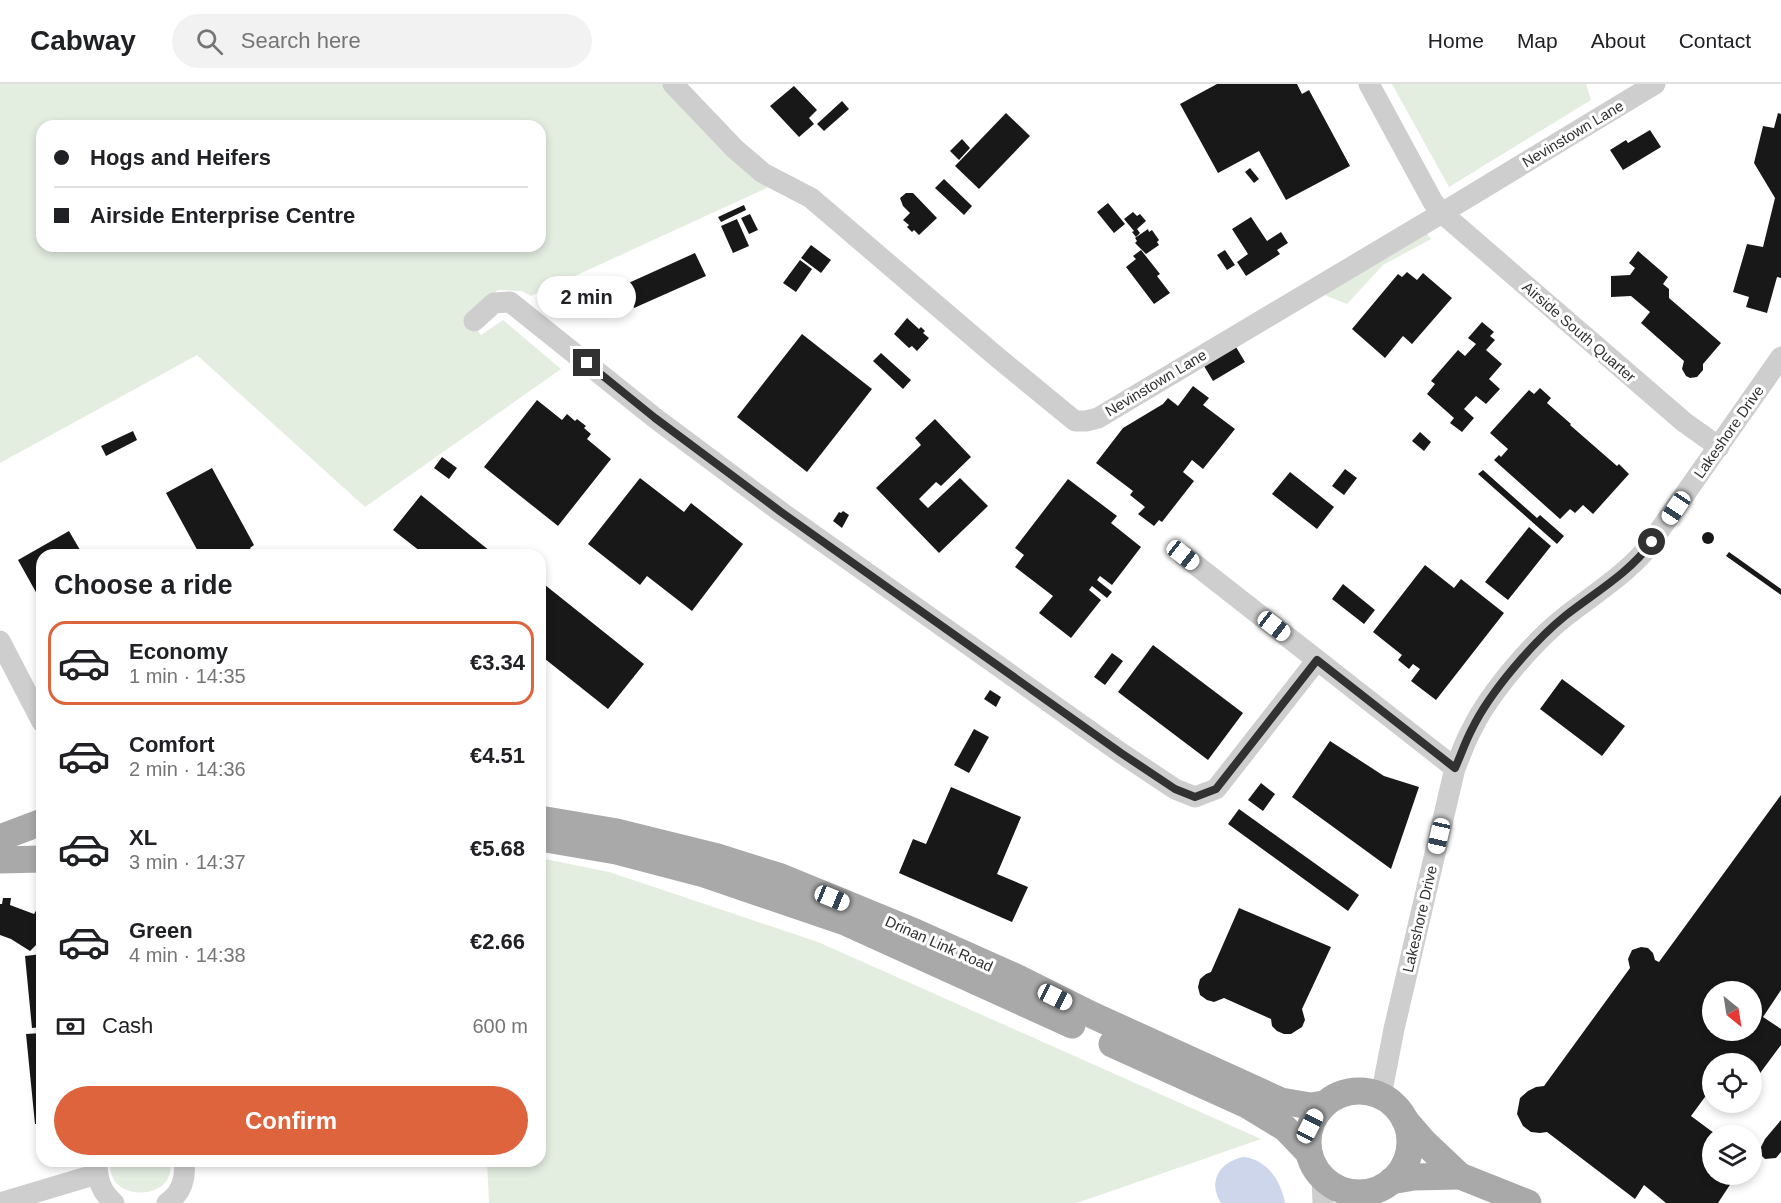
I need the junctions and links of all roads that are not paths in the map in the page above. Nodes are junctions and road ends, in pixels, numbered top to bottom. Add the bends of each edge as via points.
1 (673, 84) edge
2 (1369, 84) edge
3 (1656, 84) edge
4 (1442, 213) junction
5 (474, 321) dead end
6 (1781, 357) edge
7 (1719, 447) junction
8 (1183, 555) dead end
9 (0, 641) edge
10 (1317, 660) junction
11 (36, 710) edge
12 (1455, 768) junction
13 (546, 820) edge
14 (36, 824) edge
15 (0, 838) edge
16 (546, 839) edge
17 (36, 859) edge
18 (0, 860) edge
19 (1381, 1096) junction
20 (1324, 1104) junction
21 (1405, 1120) junction
22 (1309, 1153) junction
23 (184, 1167) edge
24 (97, 1168) edge
25 (1460, 1176) junction
26 (1322, 1190) edge
27 (1379, 1191) edge
28 (0, 1203) edge
29 (114, 1203) edge
30 (167, 1203) edge
31 (1528, 1203) edge

1 - 4 street, Nevinstown Lane via 763,173 811,198 1075,421 1098,418
2 - 4 street, Airside South Quarter
3 - 4 street, Nevinstown Lane
4 - 7 street, Airside South Quarter via 1684,422
5 - 10 street via 494,303 510,302 781,512 1175,789 1195,797 1216,789
6 - 7 street, Lakeshore Drive
7 - 12 street, Lakeshore Drive via 1634,564 1565,617 1521,660 1483,710
8 - 10 street
9 - 11 street
10 - 12 street
12 - 19 street, Lakeshore Drive
13 - 20 main road, Drinan Link Road via 617,832 781,877 977,960 1281,1101
14 - 15 main road
16 - 22 main road, Drinan Link Road via 616,851 704,874 845,922 1247,1105 1285,1128
17 - 18 main road
19 - 20 main road via 1351,1091
19 - 21 main road
20 - 22 main road via 1310,1126
21 - 25 main road
21 - 27 main road via 1410,1137 1408,1154 1402,1169
22 - 26 main road
23 - 30 street via 181,1188
24 - 28 street
24 - 29 street via 101,1187
25 - 27 main road via 1414,1177
25 - 31 main road
26 - 27 main road via 1333,1186 1362,1193

